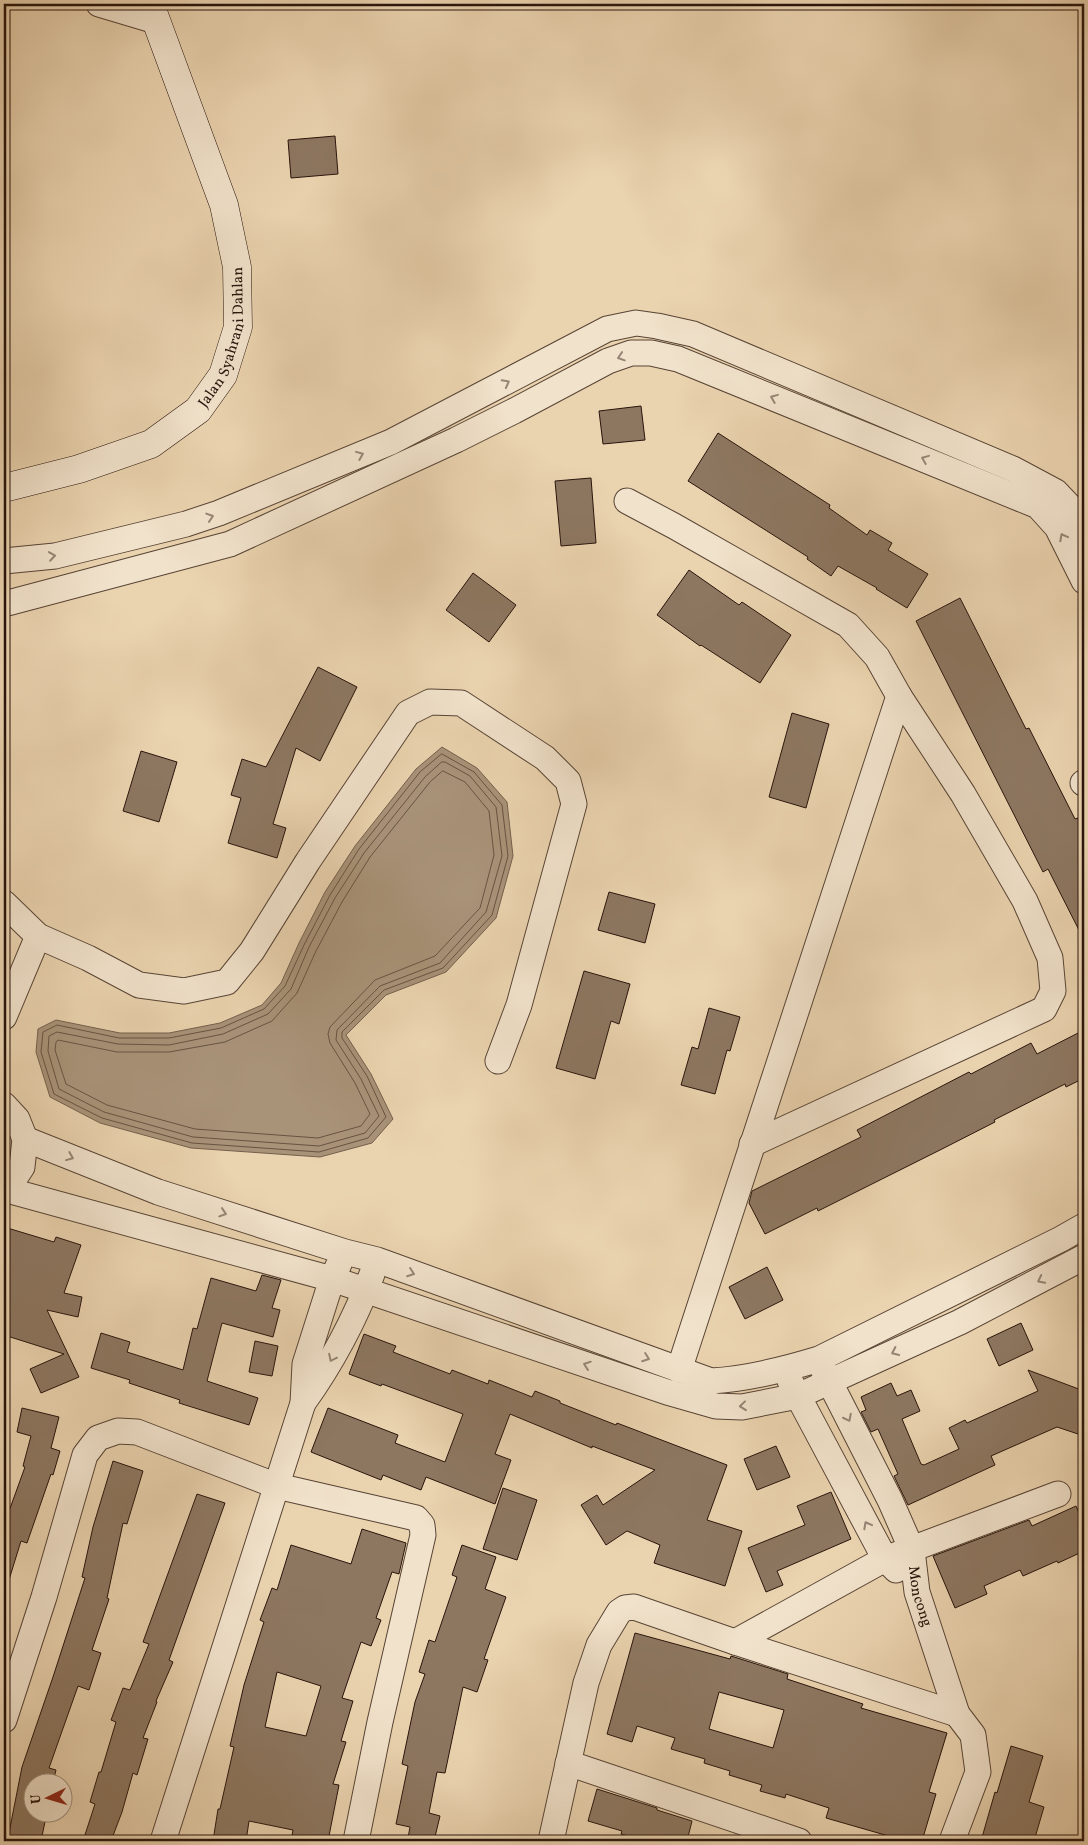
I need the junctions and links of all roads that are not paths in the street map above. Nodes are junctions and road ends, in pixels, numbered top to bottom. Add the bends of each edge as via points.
1 (99, 4) edge
2 (153, 12) edge
3 (4, 488) edge
4 (627, 501) dead end
5 (1084, 532) edge
6 (11, 560) edge
7 (1084, 581) edge
8 (15, 600) edge
9 (899, 696) junction
10 (4, 902) edge
11 (38, 936) junction
12 (4, 1018) edge
13 (498, 1061) dead end
14 (4, 1105) edge
15 (25, 1139) junction
16 (752, 1144) junction
17 (5, 1191) edge
18 (1084, 1226) edge
19 (345, 1252) junction
20 (1084, 1257) edge
21 (377, 1260) junction
22 (332, 1279) junction
23 (366, 1290) junction
24 (819, 1359) junction
25 (679, 1370) junction
26 (784, 1370) junction
27 (830, 1382) junction
28 (798, 1396) junction
29 (303, 1403) junction
30 (277, 1486) junction
31 (1058, 1494) dead end
32 (912, 1550) junction
33 (885, 1559) junction
34 (917, 1592) junction
35 (735, 1642) junction
36 (957, 1714) junction
37 (4, 1720) edge
38 (568, 1763) junction
39 (163, 1841) edge
40 (356, 1841) edge
41 (552, 1841) edge
42 (799, 1841) edge
43 (952, 1841) edge

1 - 2 street
2 - 3 street, Jalan Syahrani Dahlan via 224,205 237,267 238,327 223,375 198,410 151,444 79,469
4 - 9 street via 848,625 877,657
6 -> 5 street via 55,556 219,513 391,442 607,329 636,323 693,334 1013,469 1056,492 1074,511
6 - 8 street
7 -> 8 street via 1057,527 1038,506 678,359 652,353 631,353 608,361 456,440 230,544
9 - 16 street
9 - 16 street via 962,794 1025,902 1050,958 1053,991 1044,1009
10 - 11 street
11 - 12 street
11 - 13 street via 139,984 184,991 227,982 252,951 308,860 408,713 430,702 461,703 545,758 568,781 574,804 519,1005
14 - 15 street via 17,1119
15 - 17 street via 22,1167
15 -> 19 street via 158,1192
16 - 25 street
17 - 22 street
18 - 24 street
19 - 21 street
19 - 22 street
20 -> 27 street via 960,1322
21 - 23 street
21 -> 25 street
22 - 23 street
22 - 29 street via 304,1364
28 -> 23 street via 742,1407 694,1401
23 -> 29 street via 325,1373
24 - 26 street
24 - 27 street, Moncong
25 - 26 street via 711,1381 736,1380
26 - 28 street
27 - 28 street
27 -> 32 street, Moncong
33 -> 28 street
29 - 30 street
30 - 37 street via 137,1432 118,1431 98,1438 85,1455
30 - 39 street
30 - 40 street via 416,1518 422,1524 423,1535
31 - 32 street
32 - 33 street
32 - 34 street, Moncong
33 - 34 street
33 - 35 street
34 - 36 street, Moncong
35 - 36 street
35 - 38 street via 634,1607 619,1612 599,1645 586,1683
36 - 43 street, Moncong via 973,1736 978,1772
38 - 41 street
38 - 42 street

